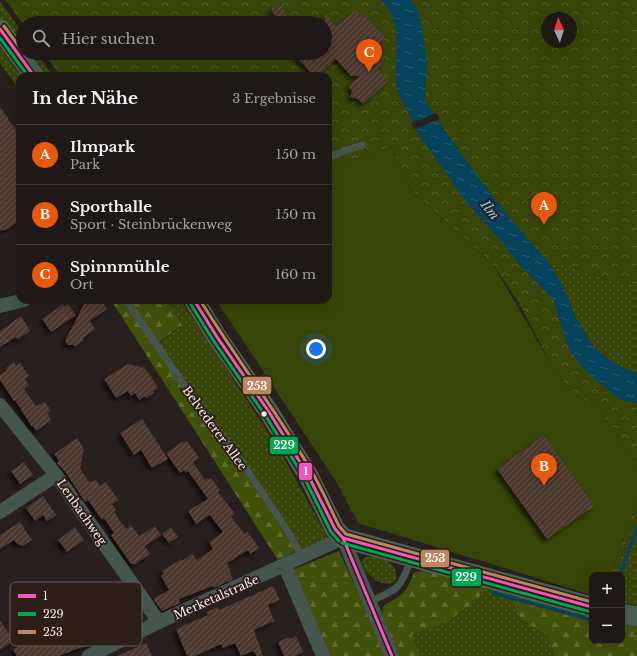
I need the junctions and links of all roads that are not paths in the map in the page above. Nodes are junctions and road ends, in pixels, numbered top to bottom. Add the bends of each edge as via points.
1 (0, 29) edge
2 (16, 51) edge
3 (22, 60) edge
4 (31, 72) edge
5 (362, 145) dead end
6 (332, 156) edge
7 (16, 302) edge
8 (129, 304) edge
9 (196, 304) edge
10 (0, 306) edge
11 (0, 405) edge
12 (56, 475) junction
13 (0, 512) edge
14 (343, 538) junction
15 (412, 557) junction
16 (302, 558) junction
17 (285, 566) junction
18 (131, 582) edge
19 (142, 598) edge
20 (370, 601) junction
21 (589, 606) edge
22 (625, 614) edge
23 (637, 616) edge
24 (159, 622) junction
25 (142, 630) edge
26 (110, 646) edge
27 (89, 656) edge
28 (323, 656) edge
29 (392, 656) edge

1 - 2 street
3 - 4 street
5 - 6 lane
7 - 10 street
8 - 16 lane, Belvederer Allee via 238,458
9 - 14 street via 270,412 308,475 335,529
11 - 12 street, Lenbachweg
12 - 13 street
12 - 18 street, Lenbachweg
14 - 15 street
14 - 16 street, Merketalstraße
14 - 20 street
15 - 20 lane via 405,577 397,587 386,595
15 - 21 street
16 - 17 street, Merketalstraße
17 - 24 street, Merketalstraße
17 - 28 street
19 - 24 street, Lenbachweg
20 - 29 street
22 - 23 street
24 - 25 street, Merketalstraße
26 - 27 street, Merketalstraße

